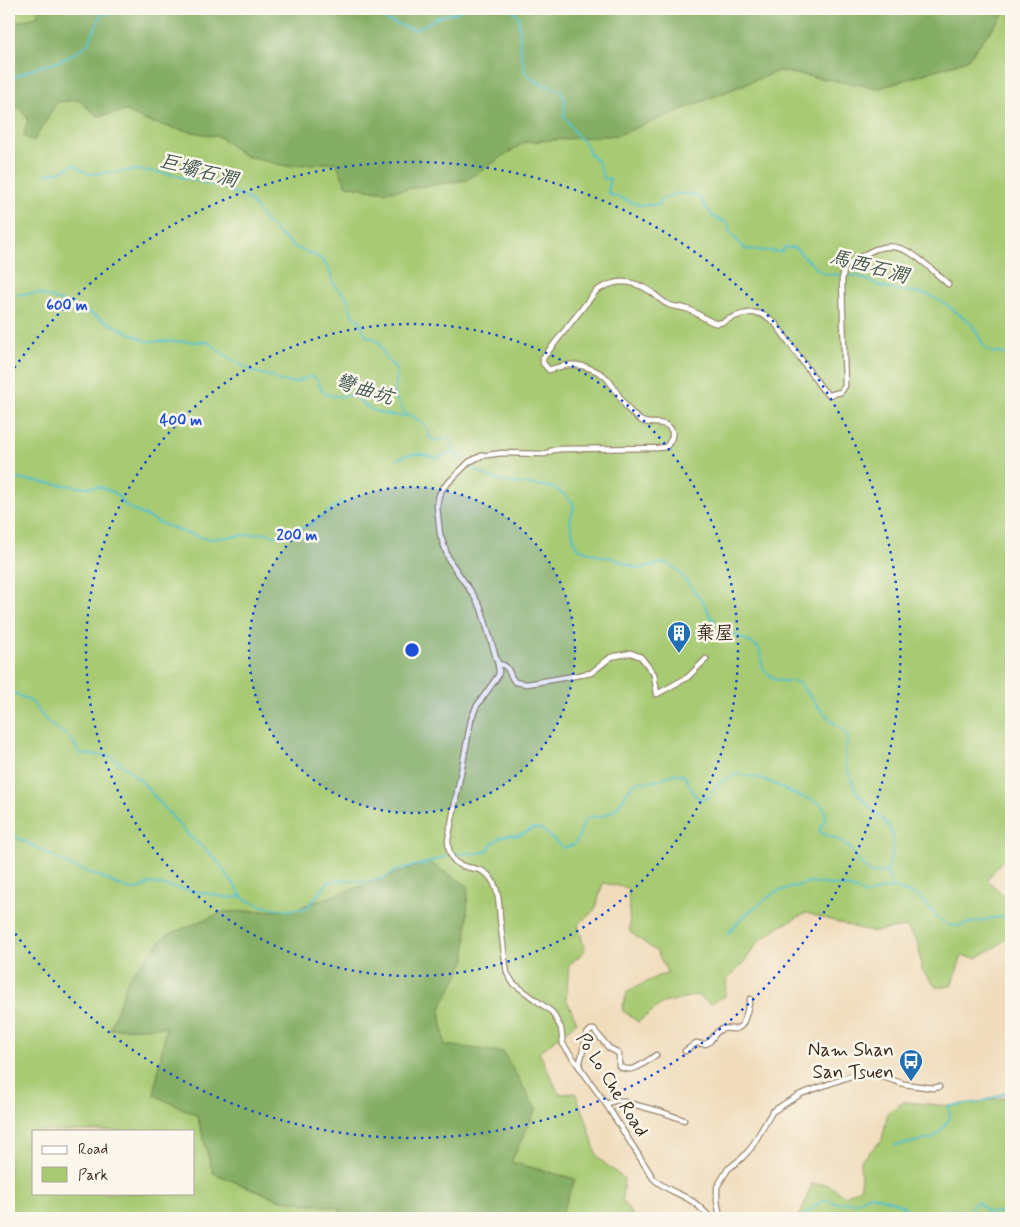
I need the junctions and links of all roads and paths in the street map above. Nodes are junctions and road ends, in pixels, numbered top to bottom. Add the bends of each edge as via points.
1 (948, 284) dead end
2 (706, 659) dead end
3 (498, 664) junction
4 (750, 999) dead end
5 (685, 1051) dead end
6 (656, 1055) dead end
7 (579, 1066) junction
8 (939, 1087) dead end
9 (606, 1104) junction
10 (684, 1120) dead end
11 (711, 1218) edge
12 (720, 1218) edge

1 - 3 street via 916,257 892,246 875,250 845,266 845,386 841,392 829,395 775,323 761,314 741,314 715,323 687,308 667,304 630,282 615,282 596,291 543,363 549,370 578,364 605,376 628,410 642,422 670,427 672,441 666,447 658,448 561,449 545,454 481,456 469,462 443,488 437,506 440,534 449,560 481,608
2 - 3 street via 688,677 658,694 654,674 641,657 631,653 611,657 592,673 527,684 515,682 507,666
3 - 7 street, Po Lo Che Road via 498,676 470,720 448,848 458,864 487,873 491,878 499,898 506,973 550,1010 561,1028 563,1044
4 - 5 street via 738,1028 720,1030 708,1043 696,1044
6 - 7 street via 642,1065 626,1070 619,1066 617,1052 591,1030
7 - 9 street, Po Lo Che Road
8 - 12 street via 904,1084 865,1071 789,1101 772,1112 751,1148 728,1169 717,1187
9 - 10 street via 617,1100
9 - 11 street, Po Lo Che Road via 652,1178 691,1200

